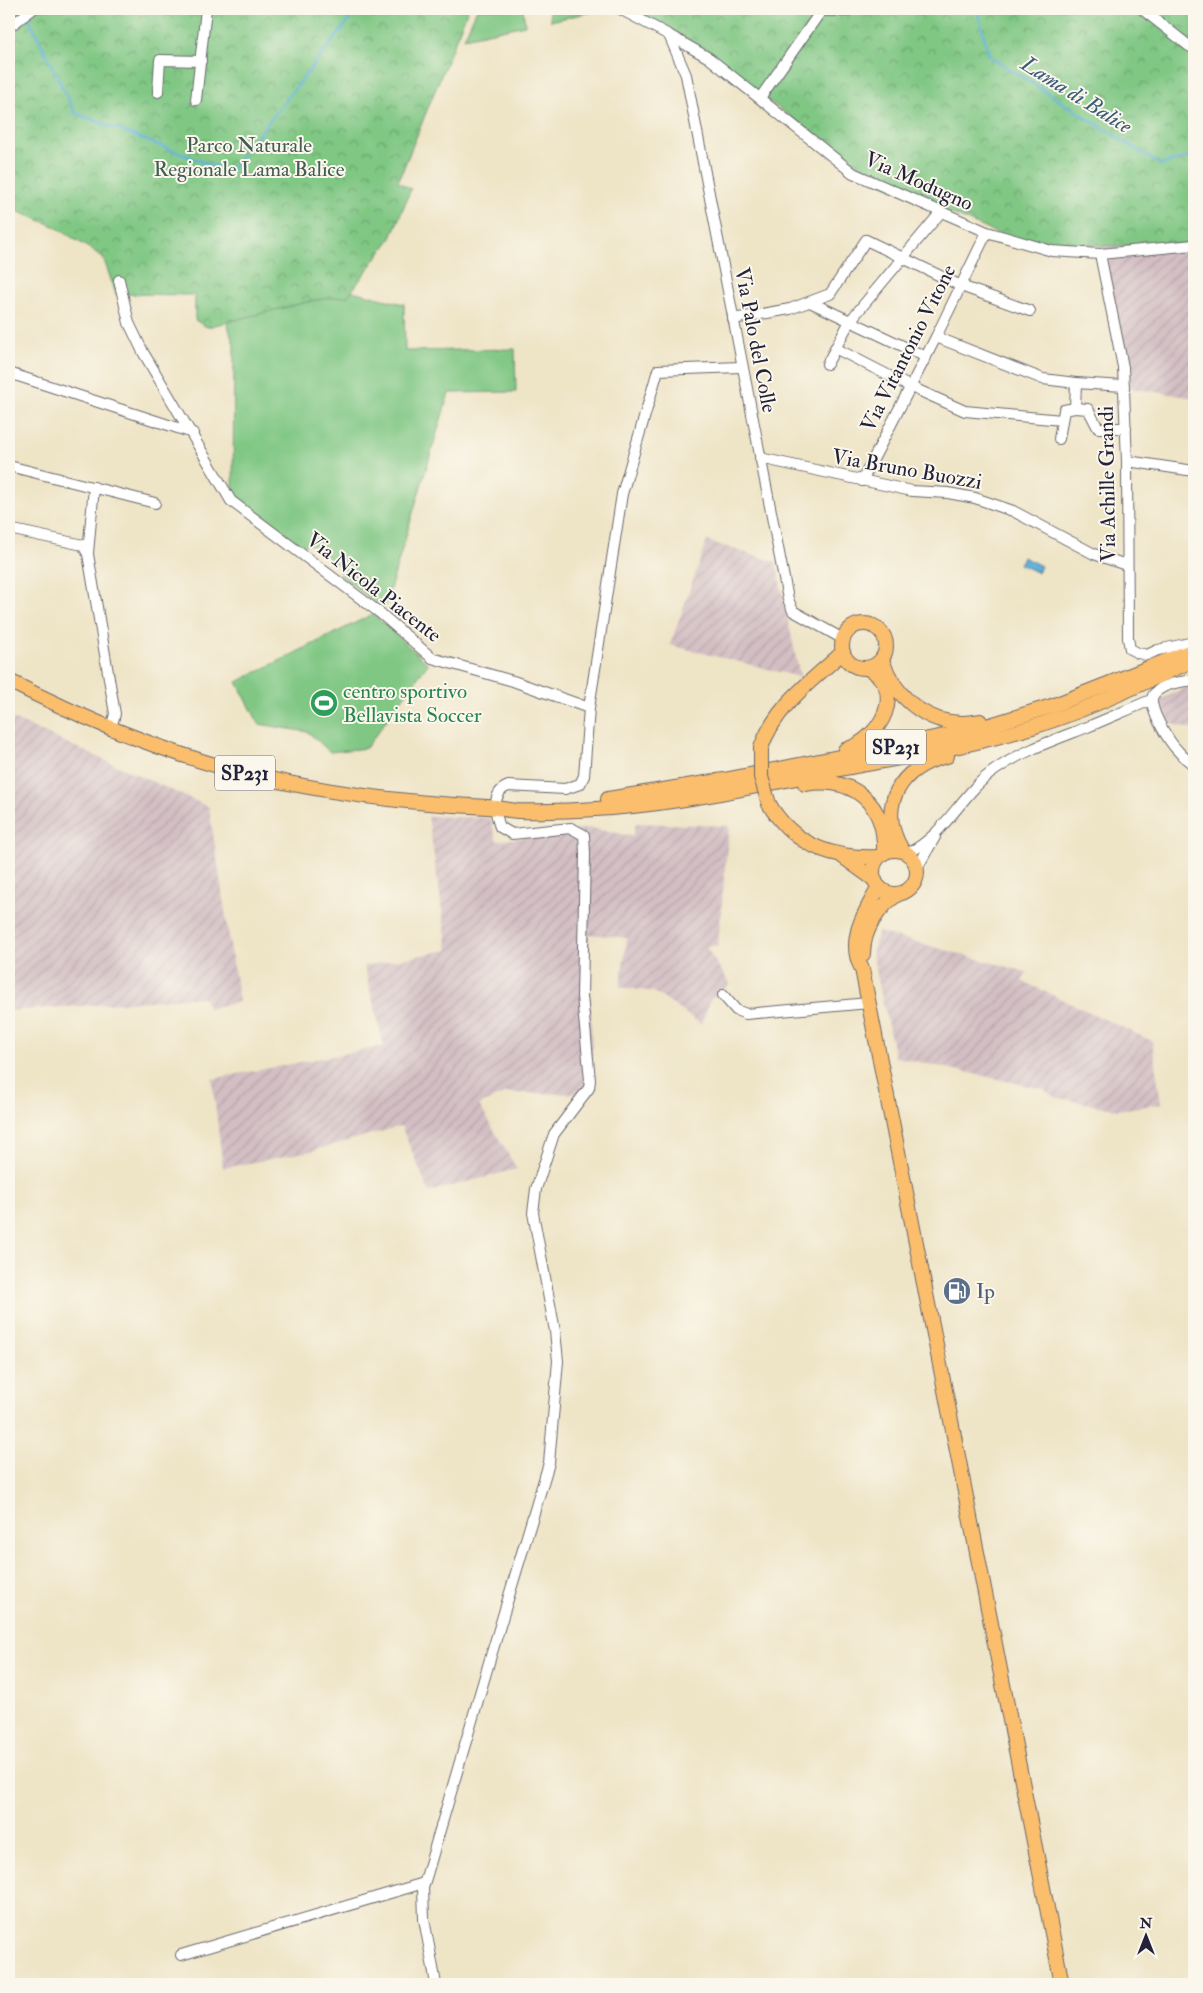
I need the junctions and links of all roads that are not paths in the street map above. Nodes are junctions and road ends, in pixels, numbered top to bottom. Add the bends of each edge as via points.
1 (32, 9) edge
2 (206, 9) edge
3 (620, 9) edge
4 (1142, 9) edge
5 (848, 11) dead end
6 (9, 27) edge
7 (669, 34) junction
8 (1194, 48) edge
9 (698, 52) junction
10 (200, 61) junction
11 (686, 75) junction
12 (158, 92) dead end
13 (760, 98) junction
14 (196, 100) dead end
15 (941, 212) junction
16 (987, 232) junction
17 (1194, 245) edge
18 (1100, 254) junction
19 (902, 258) junction
20 (119, 280) dead end
21 (961, 286) junction
22 (810, 302) junction
23 (1030, 311) dead end
24 (733, 319) junction
25 (850, 321) junction
26 (936, 338) junction
27 (836, 348) junction
28 (926, 357) junction
29 (827, 364) dead end
30 (742, 367) junction
31 (9, 374) edge
32 (1076, 383) junction
33 (1124, 386) junction
34 (911, 387) junction
35 (1074, 408) junction
36 (1062, 420) junction
37 (1126, 428) junction
38 (193, 433) junction
39 (1059, 438) dead end
40 (760, 458) junction
41 (1127, 461) junction
42 (9, 466) edge
43 (1194, 471) edge
44 (862, 481) junction
45 (94, 487) junction
46 (156, 503) dead end
47 (9, 529) edge
48 (88, 554) junction
49 (1126, 565) junction
50 (1194, 642) edge
51 (846, 646) junction
52 (1191, 655) edge
53 (882, 660) junction
54 (867, 668) junction
55 (1124, 678) junction
56 (1153, 678) junction
57 (1194, 680) edge
58 (9, 681) edge
59 (1151, 700) junction
60 (589, 708) junction
61 (111, 728) junction
62 (1194, 765) edge
63 (685, 787) junction
64 (651, 804) junction
65 (495, 808) junction
66 (936, 834) junction
67 (905, 852) junction
68 (841, 855) junction
69 (881, 855) junction
70 (917, 868) junction
71 (877, 883) junction
72 (898, 894) junction
73 (862, 969) junction
74 (723, 995) dead end
75 (869, 1003) junction
76 (424, 1884) junction
77 (181, 1955) dead end
78 (436, 1984) edge
79 (1062, 1984) edge

1 - 6 street
2 - 10 street
3 - 7 street, Via Modugno
4 - 8 street
5 - 13 street via 821,11
7 - 9 street, Via Modugno
7 - 11 street, Via Palo del Colle
9 - 11 street, Via Palo del Colle via 686,55 683,61
9 - 13 street, Via Modugno
10 - 12 street via 160,60
10 - 14 street
11 - 24 street, Via Palo del Colle
13 - 15 street, Via Modugno via 853,173
15 - 16 street, Via Modugno
15 - 19 street
16 - 18 street, Via Modugno via 1052,251
16 - 21 street, Via Vitantonio Vitone
17 - 18 street, Via Modugno
18 - 33 street, Via Achille Grandi
19 - 21 street
19 - 22 street via 866,240 830,294
19 - 25 street
20 - 38 street, Via Nicola Piacente via 129,324
21 - 23 street
21 - 26 street, Via Vitantonio Vitone
22 - 24 street via 790,309
22 - 25 street
24 - 30 street, Via Palo del Colle
25 - 27 street
25 - 28 street
26 - 28 street, Via Vitantonio Vitone
26 - 32 street via 1043,378
27 - 29 street
27 - 34 street
28 - 34 street, Via Vitantonio Vitone
30 - 40 street, Via Palo del Colle
30 - 60 street via 658,370 622,494
31 - 38 street
32 - 33 street
32 - 35 street
33 - 37 street, Via Achille Grandi
34 - 36 street via 965,411
34 - 44 street, Via Vitantonio Vitone
35 - 36 street via 1064,410
35 - 37 street via 1088,409 1098,428
36 - 39 street
37 - 41 street, Via Achille Grandi
38 - 60 street, Via Nicola Piacente via 231,501 380,613 432,658
40 - 44 street, Via Bruno Buozzi
40 - 51 street, Via Palo del Colle via 793,611 824,627
41 - 43 street
41 - 49 street, Via Achille Grandi
42 - 45 street
44 - 49 street, Via Bruno Buozzi via 975,498 1012,512 1094,554
45 - 46 street
45 - 48 street
47 - 48 street via 83,545
48 - 61 street via 115,714
49 - 50 street, Via Achille Grandi via 1130,648 1148,654
50 - 52 street
51 - 53 main road via 854,627 868,625 881,632 886,646
51 - 54 main road via 860,668
51 - 68 main road, bridge via 784,707 761,748 761,777 769,804 784,827 816,847
52 - 55 main road, SP231
52 - 56 main road, SP231
53 - 54 main road
53 - 55 main road via 890,681 907,701 935,718 955,722 977,722
54 - 63 main road via 878,674 885,684 887,707 883,721 858,746
55 - 63 main road, SP231 via 1026,715 974,730
56 - 64 main road, SP231 via 1078,711 1012,733 812,775
56 - 67 main road via 1099,708 1066,721 1002,743 942,757 916,768 898,788 891,815 892,828
57 - 59 street via 1160,689
58 - 61 main road, SP231
59 - 62 street via 1165,731 1179,752
59 - 66 street via 1048,742 996,769 968,794
60 - 65 street via 584,776 580,784 564,789 508,786 501,791
61 - 65 main road, SP231 via 193,758 288,783 396,801
63 - 65 main road, SP231 via 606,799
64 - 65 main road, SP231 via 517,811
64 - 69 main road via 704,804 826,782 866,798 874,808 882,826
65 - 76 street via 500,827 512,834 571,828 584,835 582,996 590,1080 589,1088 554,1134 536,1188 533,1214 558,1361 549,1463
66 - 67 street
66 - 70 street
67 - 69 main road via 890,850
67 - 70 main road
68 - 69 main road
68 - 71 main road
69 - 71 main road via 873,868
70 - 72 main road via 915,882
71 - 72 main road via 888,892
71 - 73 main road via 856,932 858,962
72 - 73 main road via 868,929
73 - 75 main road
74 - 75 street via 736,1010 746,1014
75 - 79 main road
76 - 77 street
76 - 78 street via 422,1902

